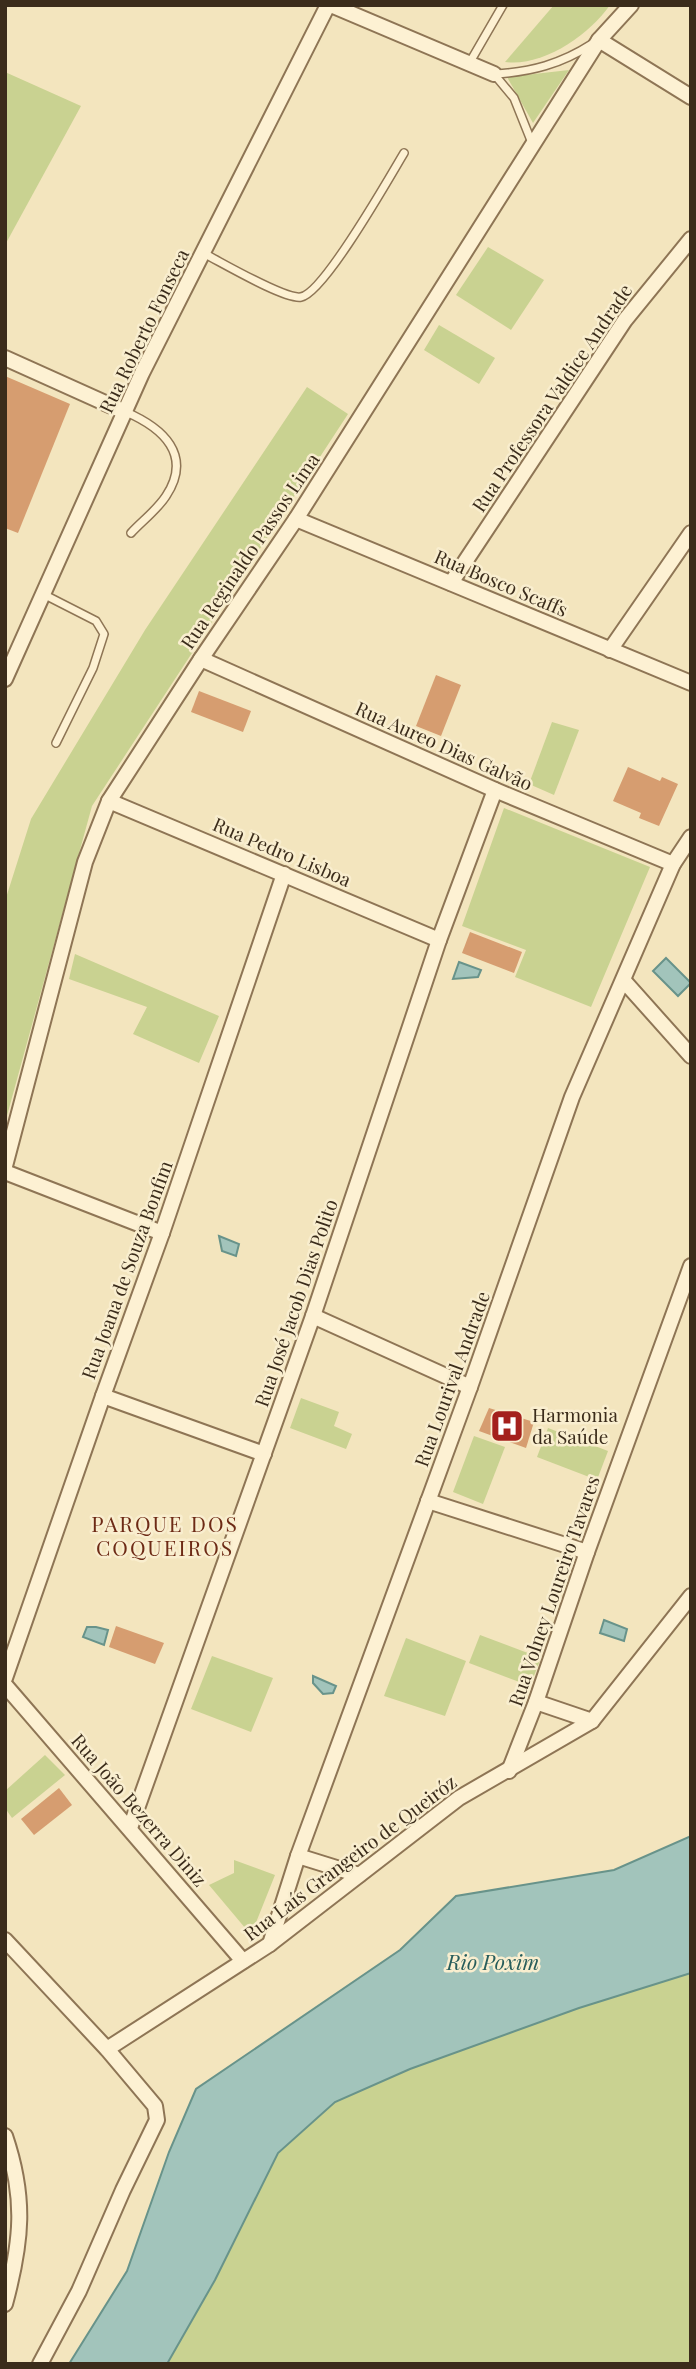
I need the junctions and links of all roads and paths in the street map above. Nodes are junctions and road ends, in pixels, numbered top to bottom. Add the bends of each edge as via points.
1 (330, 5) edge
2 (503, 5) edge
3 (631, 5) edge
4 (599, 40) junction
5 (470, 62) junction
6 (494, 74) junction
7 (691, 97) edge
8 (532, 144) junction
9 (404, 153) dead end
10 (691, 239) edge
11 (203, 253) junction
12 (5, 358) edge
13 (125, 412) junction
14 (296, 519) junction
15 (131, 533) dead end
16 (691, 533) edge
17 (452, 583) junction
18 (43, 594) junction
19 (610, 650) junction
20 (201, 659) junction
21 (5, 678) edge
22 (691, 683) edge
23 (57, 743) dead end
24 (495, 790) junction
25 (109, 801) junction
26 (691, 837) edge
27 (673, 864) junction
28 (284, 874) junction
29 (439, 940) junction
30 (624, 981) junction
31 (691, 1056) edge
32 (5, 1166) edge
33 (5, 1172) edge
34 (162, 1233) junction
35 (691, 1266) edge
36 (313, 1316) junction
37 (470, 1387) junction
38 (103, 1396) junction
39 (264, 1454) junction
40 (428, 1501) junction
41 (587, 1552) junction
42 (691, 1596) edge
43 (5, 1678) edge
44 (5, 1685) edge
45 (536, 1702) junction
46 (592, 1721) junction
47 (509, 1771) junction
48 (130, 1828) junction
49 (298, 1856) junction
50 (359, 1875) junction
51 (5, 1940) edge
52 (270, 1944) junction
53 (243, 1961) junction
54 (107, 2049) junction
55 (5, 2136) edge
56 (5, 2304) edge
57 (40, 2364) edge

1 - 5 street
1 - 11 street, Rua Roberto Fonseca
2 - 5 lane
3 - 4 street, Rua Reginaldo Passos Lima
4 - 6 lane via 548,66
4 - 7 street
4 - 8 street, Rua Reginaldo Passos Lima
5 - 6 street
6 - 8 lane via 514,98
8 - 14 street, Rua Reginaldo Passos Lima
9 - 11 lane via 361,224 309,295 295,297 275,290
10 - 17 street, Rua Professora Valdice Andrade via 625,320
11 - 13 street, Rua Roberto Fonseca
12 - 13 street
13 - 15 lane via 169,440 177,471 166,496
13 - 18 street, Rua Roberto Fonseca
14 - 17 street, Rua Bosco Scaffs
14 - 20 street, Rua Reginaldo Passos Lima
16 - 19 street
17 - 19 street, Rua Bosco Scaffs
18 - 21 street, Rua Roberto Fonseca
18 - 23 lane via 96,621 104,634
19 - 22 street, Rua Bosco Scaffs
20 - 24 street, Rua Aureo Dias Galvão
20 - 25 street, Rua Reginaldo Passos Lima
24 - 27 street, Rua Aureo Dias Galvão
24 - 29 street, Rua José Jacob Dias Polito
25 - 28 street, Rua Pedro Lisboa
25 - 32 street, Rua Reginaldo Passos Lima via 86,862
26 - 27 street, Rua Lourival Andrade
27 - 30 street, Rua Lourival Andrade
28 - 29 street, Rua Pedro Lisboa
28 - 34 street, Rua Joana de Souza Bonfim
29 - 36 street, Rua José Jacob Dias Polito
30 - 31 street
30 - 37 street, Rua Lourival Andrade via 572,1097
33 - 34 street
34 - 38 street, Rua Joana de Souza Bonfim
35 - 41 street, Rua Volney Loureiro Tavares
36 - 37 street
36 - 39 street, Rua José Jacob Dias Polito
37 - 40 street, Rua Lourival Andrade
38 - 39 street
38 - 43 street, Rua Joana de Souza Bonfim
39 - 48 street, Rua José Jacob Dias Polito
40 - 41 street
40 - 49 street, Rua Lourival Andrade
41 - 45 street, Rua Volney Loureiro Tavares
42 - 46 street, Rua Laís Grangeiro de Queiróz
44 - 48 street, Rua João Bezerra Diniz
45 - 46 street
45 - 47 street, Rua Volney Loureiro Tavares
46 - 47 street, Rua Laís Grangeiro de Queiróz
47 - 50 street, Rua Laís Grangeiro de Queiróz via 459,1798
48 - 53 street, Rua João Bezerra Diniz
49 - 50 street
49 - 52 street, Rua Lourival Andrade
50 - 52 street, Rua Laís Grangeiro de Queiróz
51 - 54 street
52 - 53 street, Rua Laís Grangeiro de Queiróz
53 - 54 street, Rua Laís Grangeiro de Queiróz
54 - 57 street via 155,2106 157,2120 79,2291
55 - 56 street via 20,2193 13,2276

